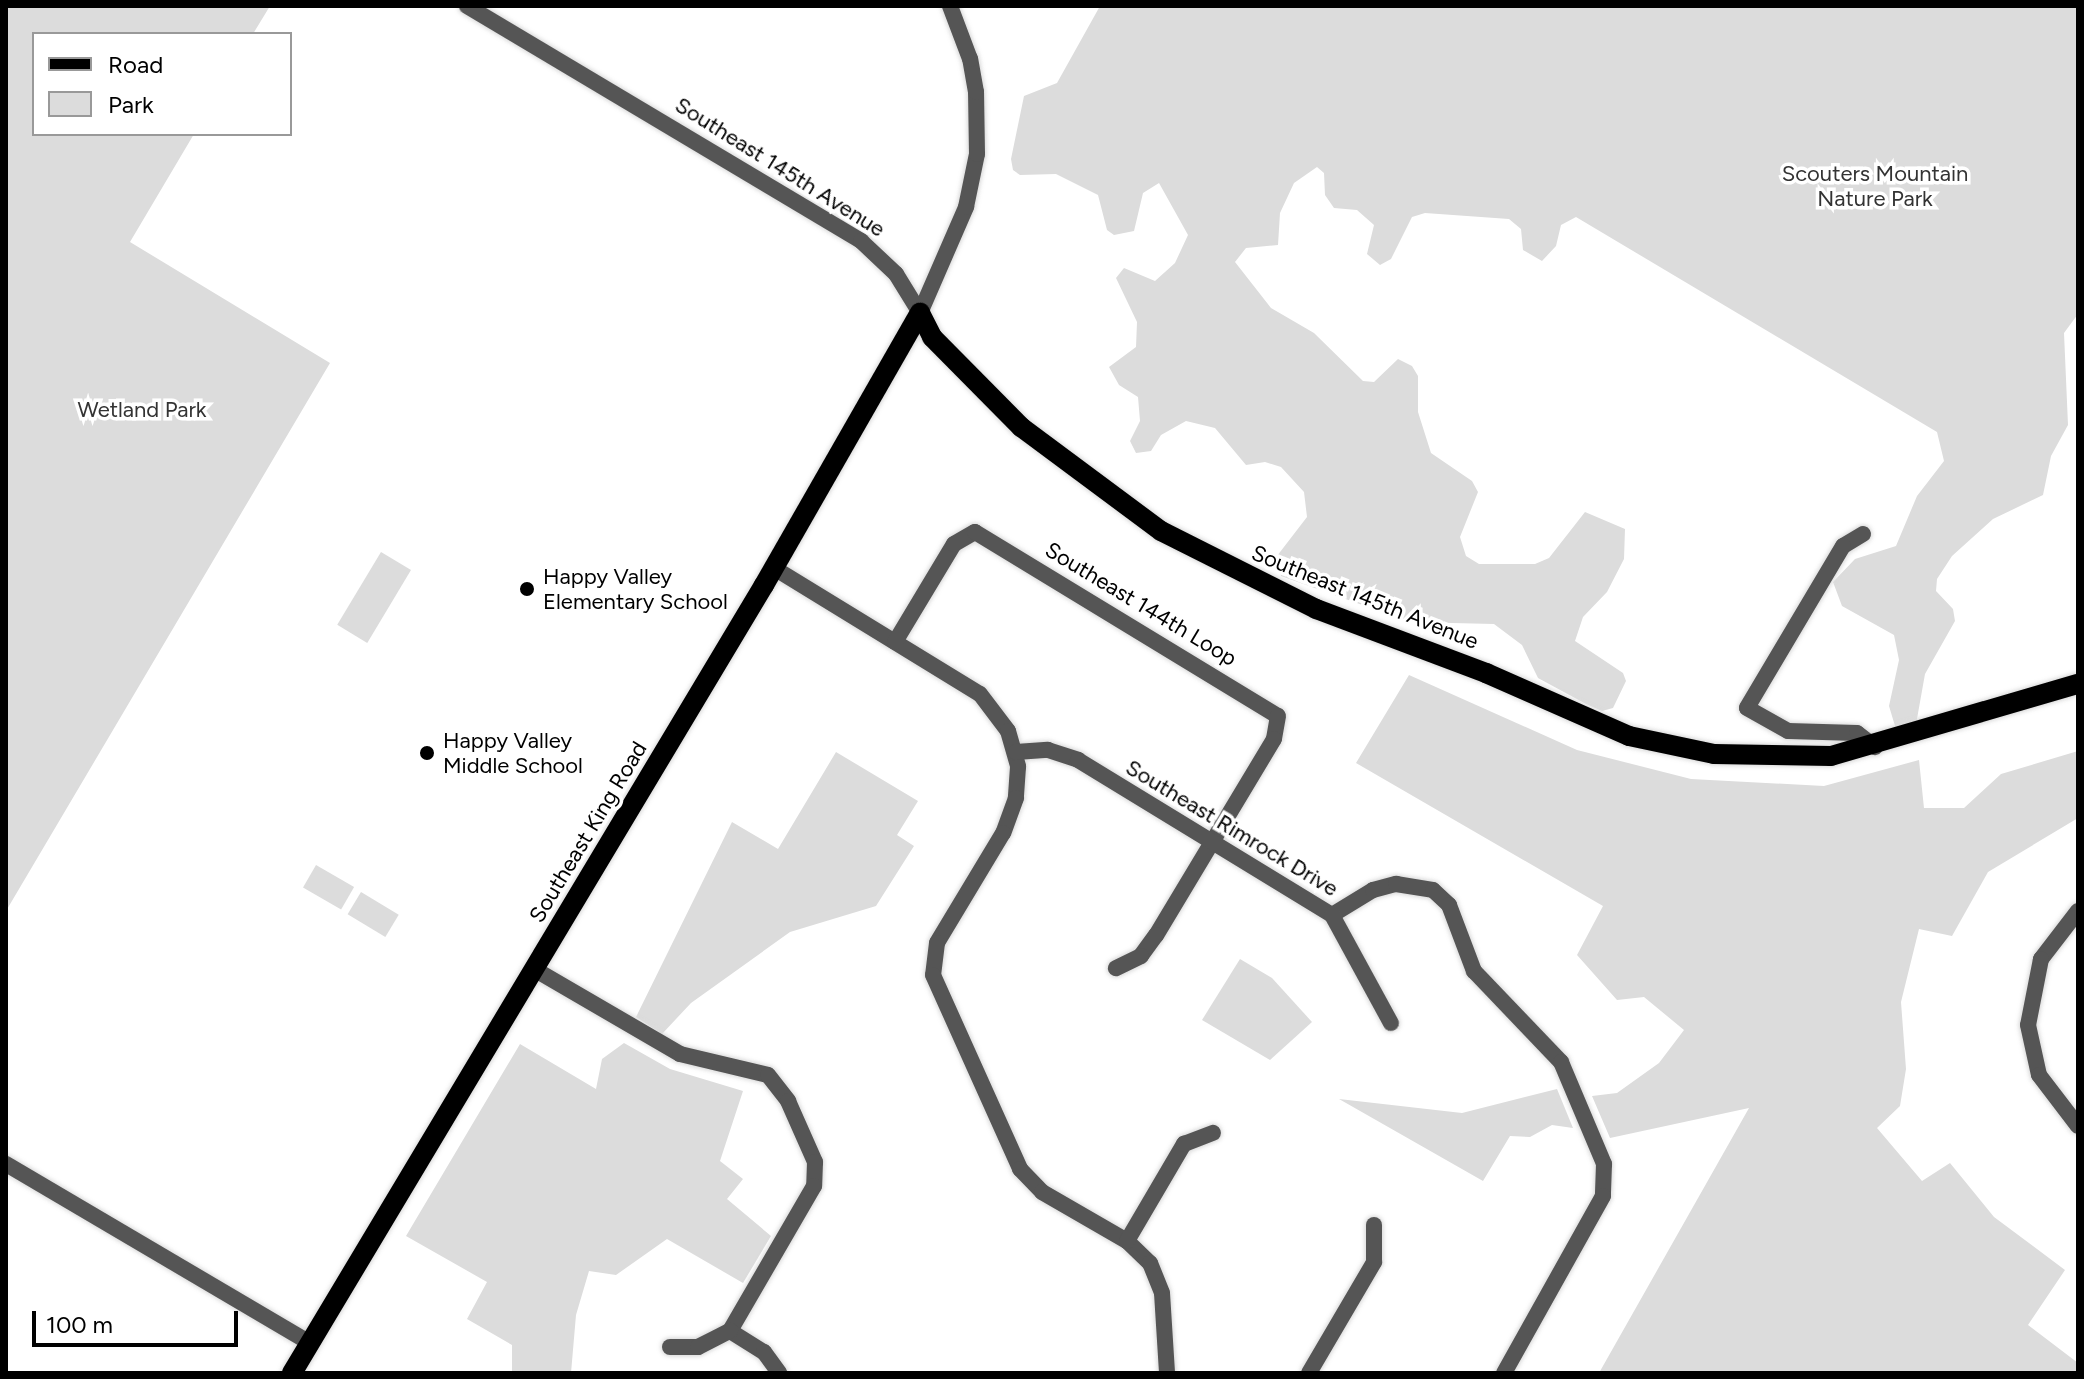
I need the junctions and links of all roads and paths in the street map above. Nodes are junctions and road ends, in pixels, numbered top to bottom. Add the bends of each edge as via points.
1 (467, 6) edge
2 (950, 6) edge
3 (920, 313) junction
4 (1863, 534) dead end
5 (774, 568) junction
6 (895, 642) junction
7 (2078, 684) edge
8 (1875, 747) junction
9 (1016, 752) junction
10 (1213, 842) junction
11 (2078, 911) edge
12 (1332, 915) junction
13 (1116, 968) dead end
14 (534, 969) junction
15 (1391, 1023) dead end
16 (2078, 1126) edge
17 (1213, 1133) dead end
18 (6, 1164) edge
19 (1374, 1225) dead end
20 (1127, 1241) junction
21 (730, 1331) junction
22 (310, 1343) junction
23 (670, 1347) dead end
24 (292, 1373) edge
25 (779, 1373) edge
26 (1167, 1373) edge
27 (1309, 1373) edge
28 (1504, 1373) edge

1 - 3 street, Southeast 145th Avenue via 861,241 896,274
2 - 3 street via 970,59 977,154 966,207
3 - 5 main road, Southeast King Road
3 - 8 main road, Southeast 145th Avenue via 932,337 977,385 1069,467 1161,531 1285,595 1486,673 1602,727 1657,744 1788,758
4 - 8 street via 1843,546 1747,708 1788,731 1857,733
5 - 6 street
5 - 14 main road, Southeast King Road
6 - 9 street via 980,694 996,712
6 - 10 street, Southeast 144th Loop via 954,544 975,532 1265,705 1278,716 1279,727
7 - 8 main road, Southeast 145th Avenue
9 - 10 street, Southeast Rimrock Drive via 1048,750 1078,760
9 - 20 street via 1018,782 1011,817 937,943 933,975 1020,1169 1042,1192
10 - 12 street, Southeast Rimrock Drive
10 - 13 street via 1141,956
11 - 16 street via 2041,959 2028,1025 2039,1075
12 - 15 street
12 - 28 street, Southeast Rimrock Drive via 1373,890 1396,884 1433,890 1459,920 1474,971 1561,1062 1593,1133 1604,1164 1603,1196
14 - 21 street via 680,1054 768,1075 795,1114 815,1162 814,1186
14 - 22 main road, Southeast King Road
17 - 20 street via 1184,1144
18 - 22 street
19 - 27 street via 1374,1262
20 - 26 street via 1158,1275
21 - 23 street via 698,1347
21 - 25 street via 764,1352
22 - 24 main road, Southeast King Road

